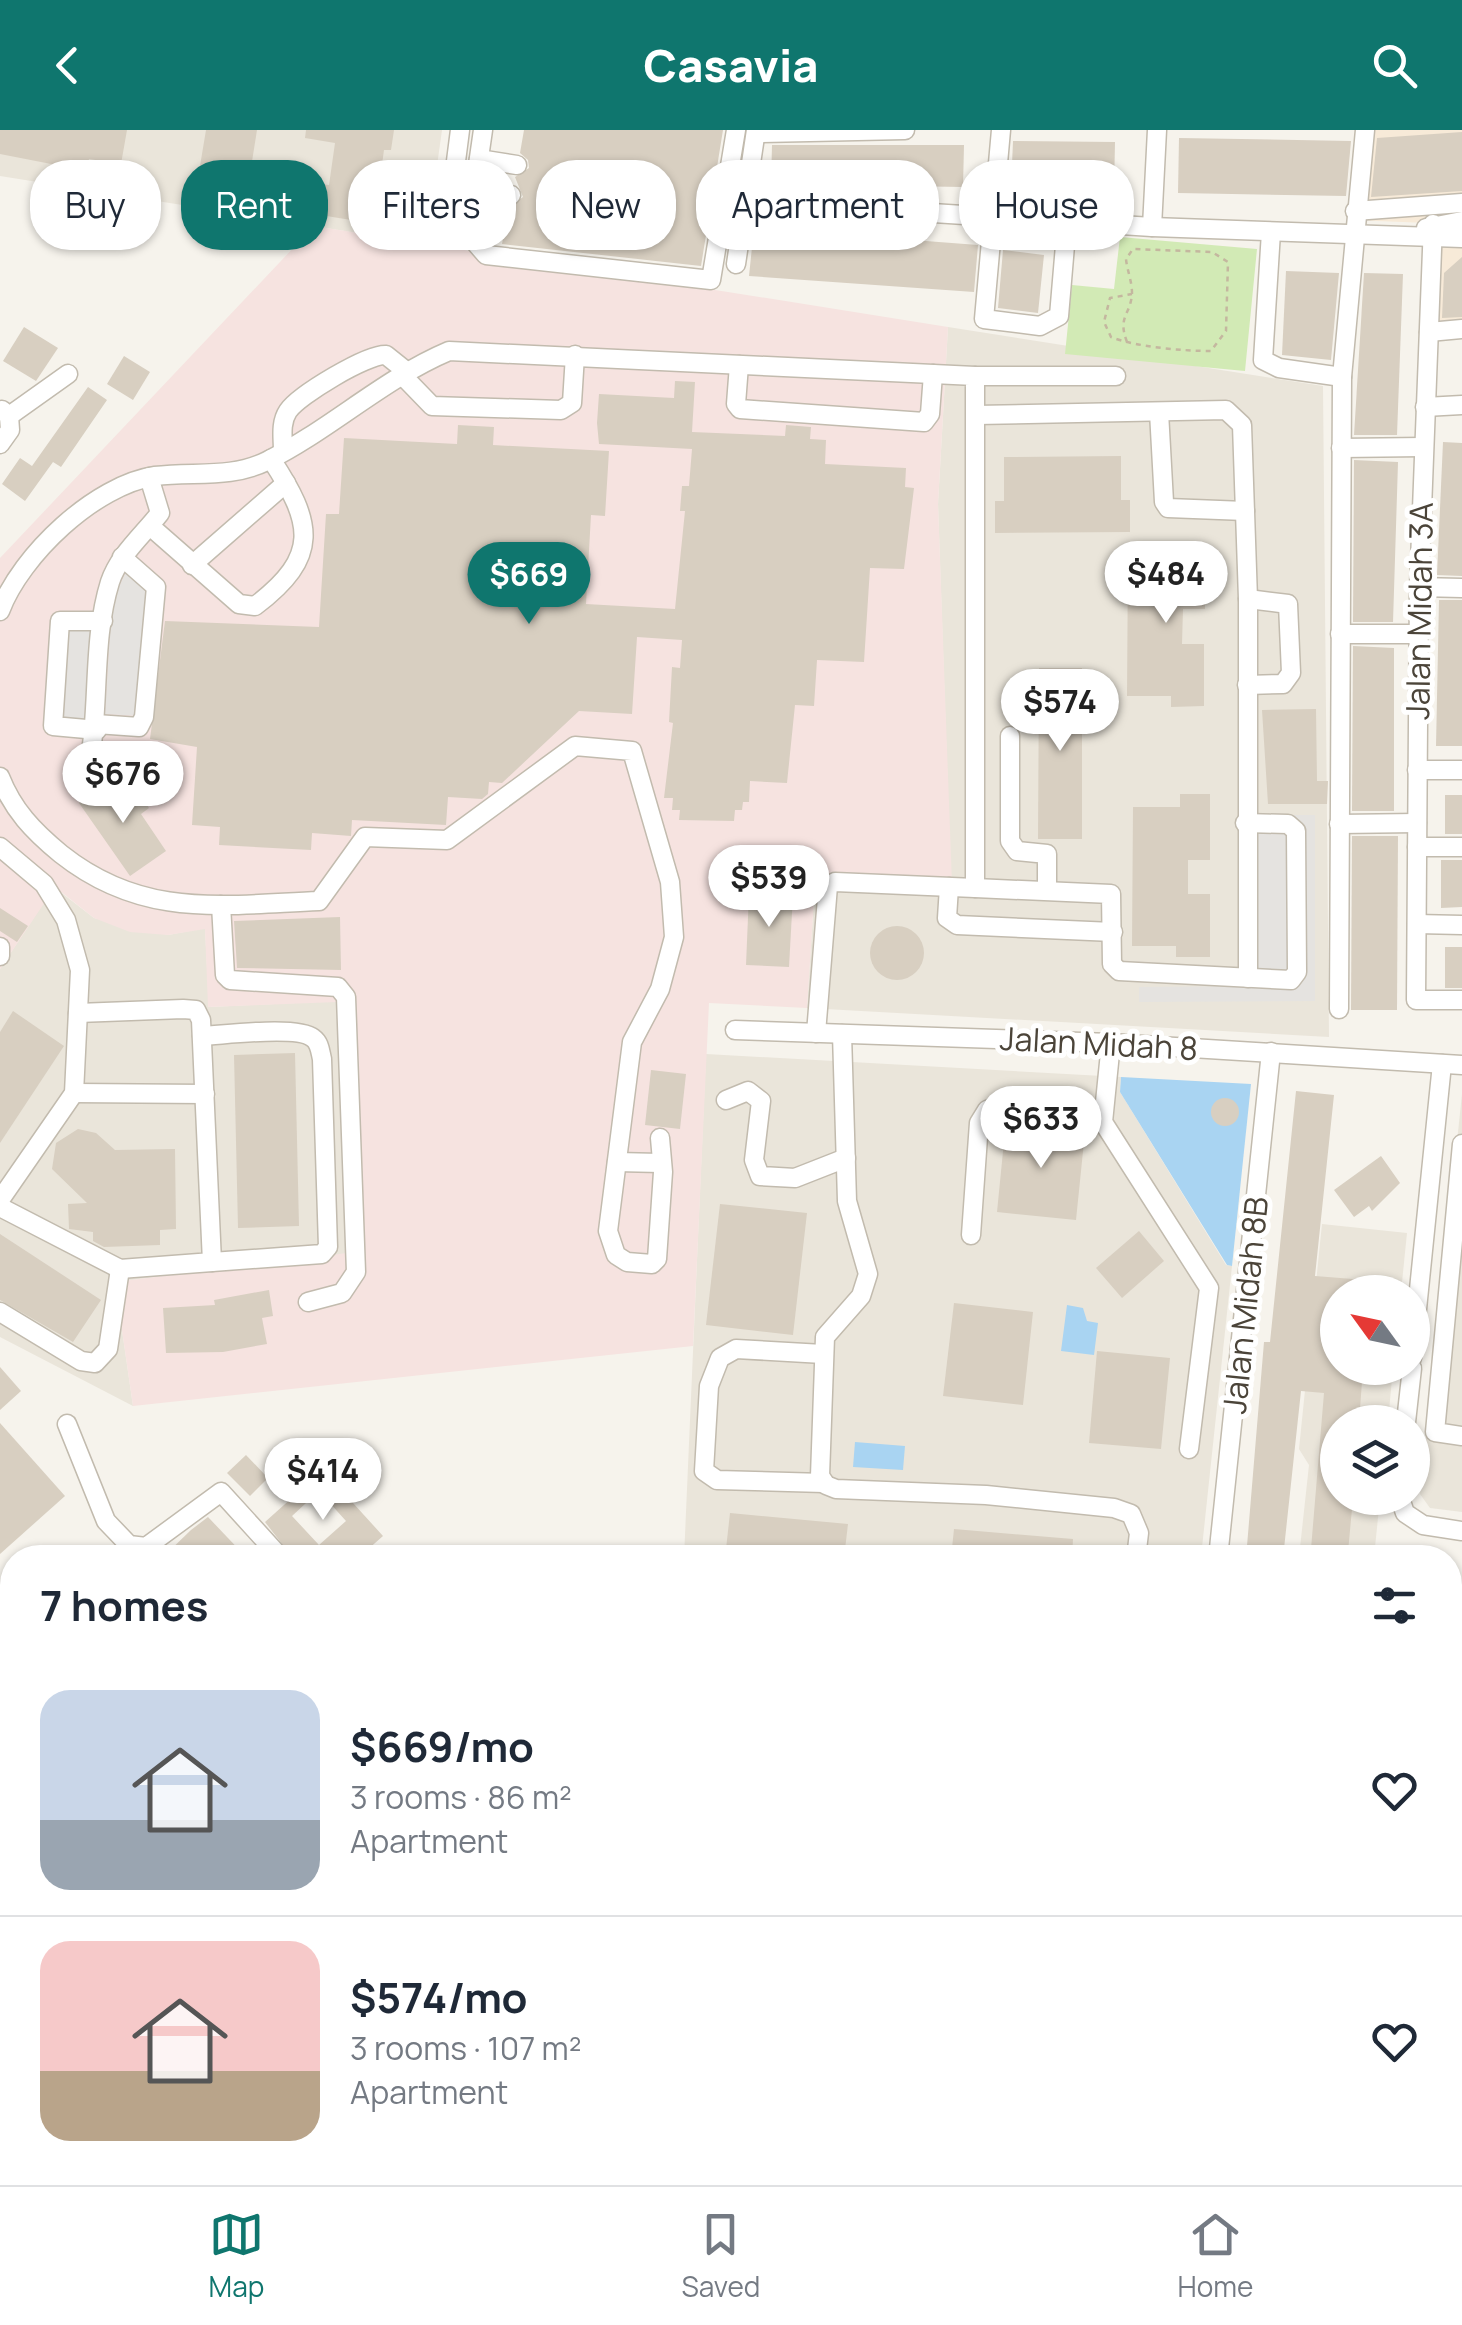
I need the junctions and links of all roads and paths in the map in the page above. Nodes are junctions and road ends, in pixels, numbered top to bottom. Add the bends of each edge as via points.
1 (460, 130) edge
2 (483, 130) edge
3 (736, 130) edge
4 (905, 130) edge
5 (1001, 130) edge
6 (1153, 130) edge
7 (1168, 130) edge
8 (1365, 130) edge
9 (756, 131) edge
10 (480, 159) joint
11 (456, 160) edge
12 (752, 160) edge
13 (999, 160) edge
14 (517, 165) dead end
15 (1462, 203) edge
16 (1355, 211) junction
17 (1462, 221) edge
18 (1134, 226) edge
19 (1152, 227) junction
20 (1272, 232) junction
21 (1428, 232) junction
22 (1352, 234) junction
23 (1462, 238) edge
24 (482, 250) edge
25 (738, 250) edge
26 (991, 250) edge
27 (1064, 250) edge
28 (736, 264) dead end
29 (1132, 294) junction
30 (1462, 329) edge
31 (1429, 332) junction
32 (1127, 342) junction
33 (575, 355) junction
34 (739, 365) junction
35 (403, 372) junction
36 (68, 374) dead end
37 (933, 374) junction
38 (976, 376) junction
39 (1116, 376) dead end
40 (1342, 377) junction
41 (1462, 404) edge
42 (1425, 407) junction
43 (4, 412) edge
44 (1159, 412) junction
45 (976, 415) junction
46 (0, 444) edge
47 (1341, 448) junction
48 (1423, 448) junction
49 (277, 455) junction
50 (149, 477) junction
51 (286, 482) junction
52 (1245, 511) junction
53 (150, 526) junction
54 (122, 557) junction
55 (192, 565) junction
56 (1419, 587) junction
57 (1462, 588) edge
58 (1248, 599) junction
59 (0, 611) edge
60 (103, 621) junction
61 (1340, 634) junction
62 (1418, 634) junction
63 (1247, 685) junction
64 (96, 727) junction
65 (1010, 736) dead end
66 (1416, 770) junction
67 (1462, 770) edge
68 (86, 774) dead end
69 (0, 776) edge
70 (1245, 823) junction
71 (1417, 823) junction
72 (1340, 824) junction
73 (0, 847) edge
74 (1417, 847) junction
75 (1462, 847) edge
76 (950, 888) junction
77 (976, 888) junction
78 (1047, 890) junction
79 (221, 904) junction
80 (1417, 924) junction
81 (1462, 924) edge
82 (1113, 932) junction
83 (0, 947) edge
84 (0, 956) edge
85 (1248, 978) junction
86 (1462, 1000) edge
87 (1339, 1009) dead end
88 (78, 1012) junction
89 (735, 1030) dead end
90 (816, 1033) junction
91 (842, 1034) junction
92 (202, 1036) junction
93 (1111, 1043) junction
94 (1271, 1052) junction
95 (1442, 1064) junction
96 (1462, 1065) edge
97 (74, 1093) junction
98 (205, 1094) junction
99 (726, 1100) dead end
100 (1103, 1122) junction
101 (660, 1138) dead end
102 (1462, 1144) edge
103 (846, 1158) junction
104 (617, 1162) junction
105 (660, 1164) junction
106 (0, 1203) edge
107 (971, 1235) dead end
108 (212, 1262) junction
109 (120, 1269) junction
110 (1420, 1275) edge
111 (308, 1302) dead end
112 (0, 1312) edge
113 (823, 1354) junction
114 (67, 1424) dead end
115 (1462, 1436) edge
116 (1189, 1449) dead end
117 (824, 1483) junction
118 (1407, 1515) edge
119 (1462, 1531) edge
120 (130, 1545) edge
121 (149, 1545) edge
122 (268, 1545) edge
123 (1138, 1545) edge
124 (1219, 1545) edge

1 - 11 street
2 - 10 street
3 - 24 street via 711,280
4 - 9 street
5 - 13 street
6 - 7 street
6 - 19 street
8 - 16 street
9 - 12 street
10 - 14 street
15 - 16 street
16 - 22 street
17 - 21 street
18 - 19 street
19 - 20 street
20 - 22 street
20 - 40 street via 1263,360
21 - 22 street
21 - 23 street
21 - 31 street, Jalan Midah 3A
22 - 40 street
25 - 28 street
26 - 27 street via 984,319 1040,326 1058,316
29 - 32 path via 1122,319
29 - 32 path via 1110,298 1104,322 1105,332
29 - 32 path via 1126,259 1133,249 1212,252 1228,262 1228,310 1218,346 1196,351
30 - 31 street
31 - 42 street, Jalan Midah 3A
33 - 34 street
33 - 35 street via 449,351
33 - 35 street via 572,403 561,410 432,406
34 - 37 street
34 - 37 street via 740,409 924,422
35 - 49 street
35 - 49 street via 386,356 369,357 292,406
36 - 43 street
37 - 38 street
38 - 39 street
38 - 45 street
40 - 47 street
41 - 42 street
42 - 48 street, Jalan Midah 3A
43 - 46 street via 10,430
44 - 45 street
44 - 52 street via 1168,508
44 - 52 street via 1226,410 1237,417
45 - 77 street
47 - 48 street
47 - 61 street
48 - 56 street, Jalan Midah 3A
49 - 50 street via 212,476
49 - 51 street
50 - 53 street via 160,513
50 - 59 street via 90,505 60,528
51 - 55 street
51 - 55 street via 305,531 300,560 284,584 247,607
52 - 58 street
53 - 54 street
53 - 55 street
54 - 60 street
54 - 64 street via 156,587 144,717 139,726
56 - 57 street
56 - 62 street, Jalan Midah 3A
58 - 63 street
58 - 63 street via 1288,604 1291,673 1282,684
60 - 64 street
60 - 64 street via 60,621 53,726
61 - 62 street
61 - 72 street
62 - 66 street, Jalan Midah 3A
63 - 70 street
64 - 68 street
65 - 78 street via 1010,840 1017,851 1046,854
66 - 67 street
66 - 71 street, Jalan Midah 3A
69 - 79 street via 37,834 92,876 139,898
70 - 85 street
70 - 85 street via 1296,830 1297,972 1291,980
71 - 72 street
71 - 74 street, Jalan Midah 3A
72 - 87 street
73 - 88 street via 44,884 66,920 80,970
74 - 75 street
74 - 80 street, Jalan Midah 3A
76 - 77 street
76 - 82 street via 948,918 957,925
76 - 90 street via 828,886
77 - 78 street
78 - 82 street via 1111,894
79 - 104 street via 318,901 366,838 447,840 576,746 632,751 670,882 674,937 660,989 632,1042
79 - 111 street via 230,980 338,987 346,997 356,1272 342,1292
80 - 81 street
80 - 86 street, Jalan Midah 3A via 1416,1000
82 - 85 street via 1112,964 1119,971
83 - 84 street
88 - 92 street via 196,1010
88 - 97 street
89 - 90 street, Jalan Midah 8
90 - 91 street, Jalan Midah 8
91 - 93 street, Jalan Midah 8
91 - 103 street
92 - 98 street
92 - 108 street via 296,1032 312,1036 322,1059 328,1247 322,1254
93 - 94 street, Jalan Midah 8
93 - 100 street
94 - 95 street, Jalan Midah 8
94 - 124 street, Jalan Midah 8B
95 - 96 street, Jalan Midah 8
95 - 110 street
97 - 98 street
97 - 106 street
98 - 108 street
99 - 103 street via 748,1091 760,1101 754,1160 760,1176 795,1178
100 - 107 street via 1000,1105 987,1110 979,1123
100 - 116 street via 1210,1288
101 - 105 street
102 - 115 street via 1436,1432
103 - 113 street via 847,1201 868,1274 861,1296 829,1328
104 - 105 street
104 - 105 street via 610,1240 620,1260 652,1264
106 - 109 street
108 - 109 street
109 - 112 street via 108,1350 95,1363
113 - 117 street
113 - 117 street via 736,1349 720,1358 709,1386 704,1471 717,1480
114 - 120 street via 106,1522
117 - 123 street via 1114,1508 1130,1514
118 - 119 street
121 - 122 street via 221,1492

